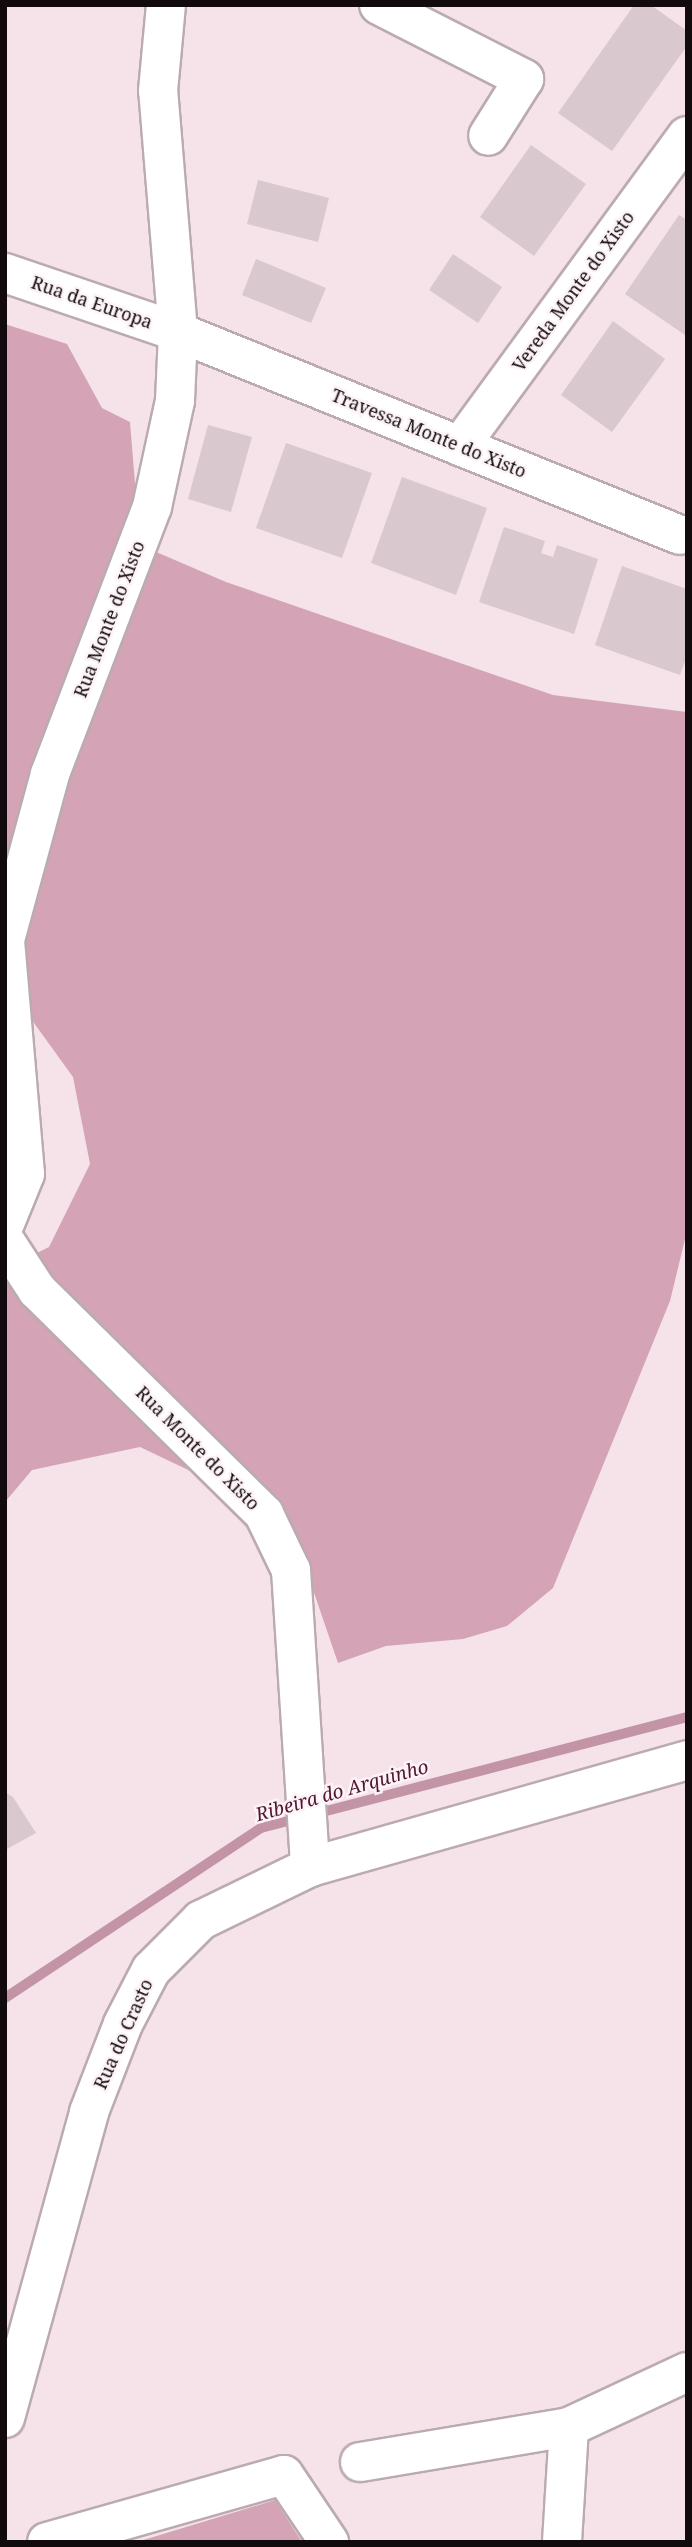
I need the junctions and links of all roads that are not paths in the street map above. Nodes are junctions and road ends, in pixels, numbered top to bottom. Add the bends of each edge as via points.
1 (166, 5) edge
2 (379, 5) edge
3 (488, 136) dead end
4 (687, 136) edge
5 (5, 273) edge
6 (178, 332) junction
7 (460, 446) junction
8 (680, 535) dead end
9 (5, 1223) edge
10 (5, 1241) edge
11 (687, 1759) edge
12 (309, 1854) junction
13 (687, 2372) edge
14 (5, 2418) edge
15 (569, 2427) junction
16 (360, 2462) dead end
17 (47, 2542) edge
18 (329, 2542) edge
19 (562, 2542) edge

1 - 6 street, Rua Monte do Xisto via 158,91
2 - 3 street via 524,79
4 - 7 street, Vereda Monte do Xisto
5 - 6 street, Rua da Europa
6 - 7 street, Travessa Monte do Xisto
6 - 9 street, Rua Monte do Xisto via 175,401 152,507 50,774 5,940 24,1174
7 - 8 street, Travessa Monte do Xisto
10 - 12 street, Rua Monte do Xisto via 37,1290 264,1514 291,1570
11 - 12 street, Rua do Crasto
12 - 14 street, Rua do Crasto via 201,1920 151,1970 123,2024 89,2112
13 - 15 street
15 - 16 street
15 - 19 street
17 - 18 street via 284,2475

